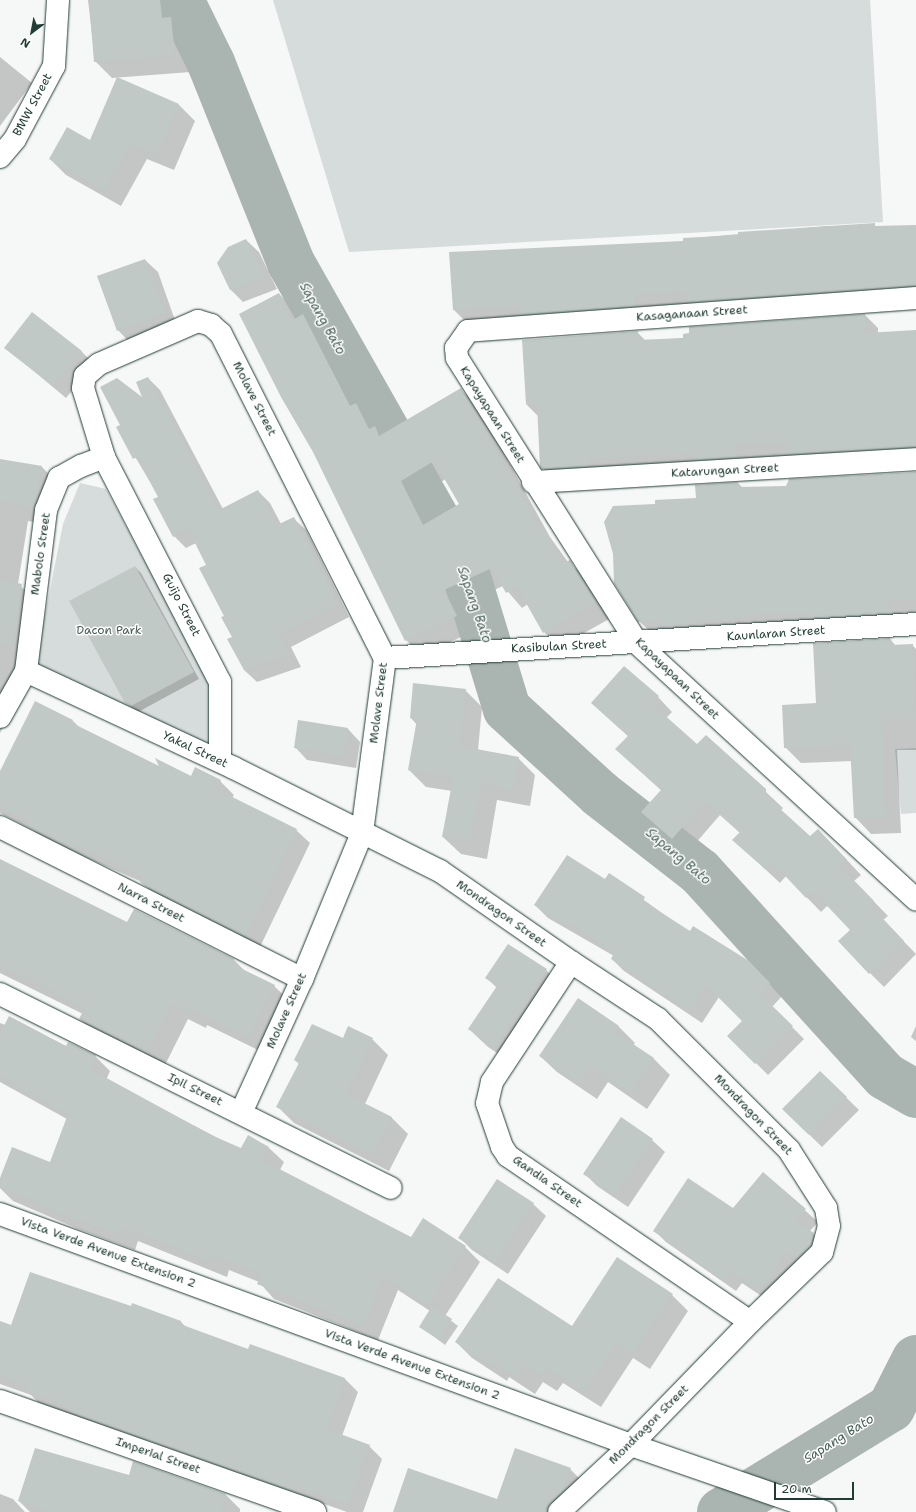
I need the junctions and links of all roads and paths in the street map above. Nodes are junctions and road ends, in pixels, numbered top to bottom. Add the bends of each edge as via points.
1 (58, 0) edge
2 (7, 134) edge
3 (0, 157) edge
4 (916, 298) edge
5 (468, 331) joint
6 (104, 457) junction
7 (916, 459) edge
8 (533, 482) junction
9 (916, 624) edge
10 (637, 643) junction
11 (385, 658) junction
12 (26, 671) junction
13 (0, 717) edge
14 (220, 762) junction
15 (0, 827) edge
16 (362, 833) junction
17 (916, 900) edge
18 (571, 962) junction
19 (302, 979) junction
20 (0, 994) edge
21 (241, 1113) junction
22 (390, 1188) dead end
23 (0, 1214) edge
24 (750, 1322) junction
25 (0, 1401) edge
26 (631, 1445) junction
27 (315, 1512) edge
28 (559, 1512) edge
29 (825, 1512) edge

1 - 2 street, BMW Street via 54,66
2 - 3 street, BMW Street
4 - 5 street, Kasaganaan Street
5 - 8 street, Kapayapaan Street via 456,348 457,358
6 - 11 street, Molave Street via 83,388 85,376 99,364 198,321 211,325 221,334
6 - 12 street, Mabolo Street via 59,478 46,510
6 - 14 street, Guijo Street via 220,682
7 - 8 street, Katarungan Street
8 - 10 street, Kapayapaan Street
9 - 10 street, Kaunlaran Street
10 - 11 street, Kasibulan Street
10 - 17 street, Kapayapaan Street
11 - 16 street, Molave Street
12 - 13 street, Mabolo Street
12 - 14 street, Yakal Street
14 - 16 street, Yakal Street
15 - 19 street, Narra Street
16 - 18 street, Mondragon Street via 440,871
16 - 19 street, Molave Street
18 - 24 street, Mondragon Street via 658,1019 789,1150 826,1208 829,1226 822,1252
18 - 24 street, Gandia Street via 492,1082 487,1103 502,1147 508,1156
19 - 21 street, Molave Street
20 - 21 street, Ipil Street
21 - 22 street, Ipil Street
23 - 26 street, Vista Verde Avenue Extension 2
24 - 26 street, Mondragon Street
25 - 27 street, Imperial Street
26 - 28 street, Mondragon Street
26 - 29 street, Vista Verde Avenue Extension 2

